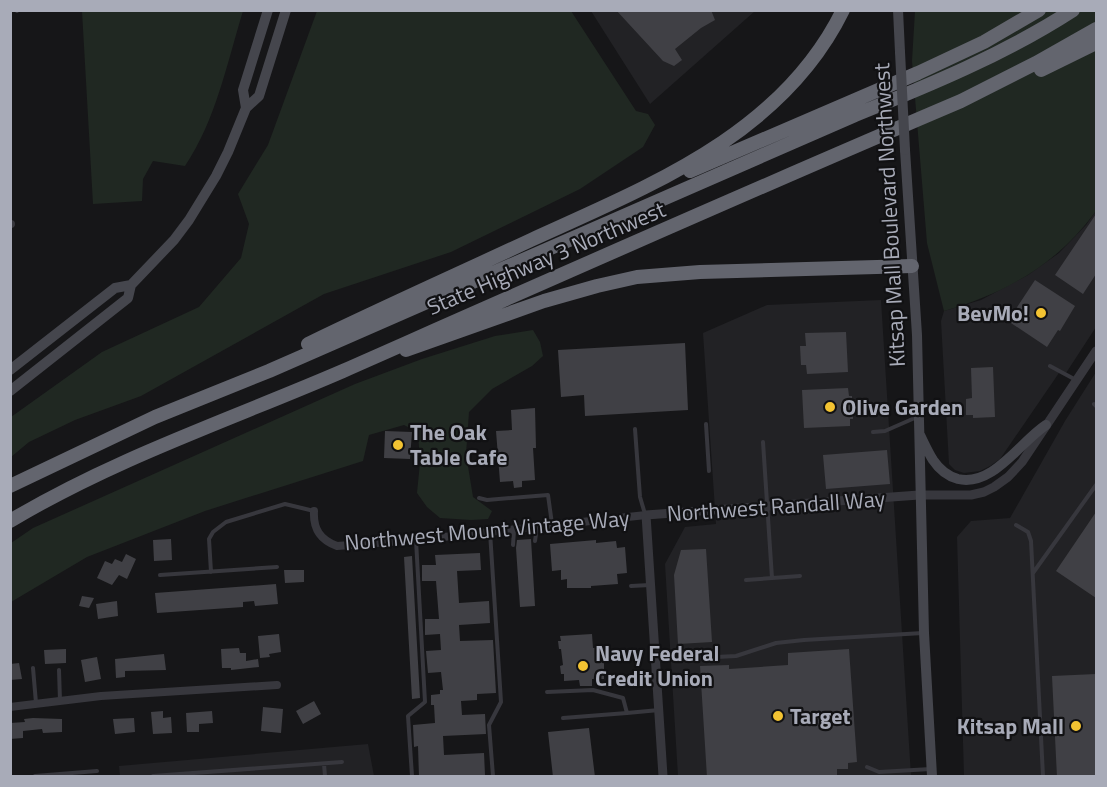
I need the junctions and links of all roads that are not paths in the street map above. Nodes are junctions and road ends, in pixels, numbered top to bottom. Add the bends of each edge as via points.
1 (268, 10) edge
2 (286, 10) edge
3 (843, 10) edge
4 (898, 10) edge
5 (1039, 10) edge
6 (1073, 10) edge
7 (1096, 29) edge
8 (1096, 43) edge
9 (961, 101) junction
10 (246, 108) junction
11 (618, 200) junction
12 (912, 266) junction
13 (131, 285) junction
14 (1096, 351) edge
15 (1050, 366) dead end
16 (10, 370) edge
17 (342, 371) junction
18 (1077, 380) junction
19 (10, 391) edge
20 (187, 404) junction
21 (919, 417) junction
22 (706, 424) dead end
23 (1046, 425) junction
24 (635, 429) dead end
25 (873, 432) dead end
26 (919, 433) junction
27 (764, 441) dead end
28 (708, 471) dead end
29 (1096, 485) edge
30 (10, 486) edge
31 (920, 495) junction
32 (479, 498) dead end
33 (767, 506) junction
34 (314, 512) joint
35 (646, 515) junction
36 (10, 522) edge
37 (1016, 525) dead end
38 (552, 526) junction
39 (537, 527) junction
40 (514, 530) junction
41 (490, 532) junction
42 (416, 540) junction
43 (536, 541) dead end
44 (513, 545) dead end
45 (277, 567) dead end
46 (211, 572) junction
47 (1033, 574) junction
48 (160, 575) dead end
49 (800, 576) dead end
50 (772, 578) junction
51 (746, 580) dead end
52 (651, 585) junction
53 (632, 586) dead end
54 (924, 633) junction
55 (656, 660) junction
56 (33, 668) dead end
57 (59, 670) dead end
58 (277, 685) dead end
59 (547, 693) dead end
60 (60, 701) junction
61 (36, 704) junction
62 (10, 707) edge
63 (659, 710) junction
64 (627, 712) junction
65 (563, 718) dead end
66 (342, 762) dead end
67 (324, 764) junction
68 (867, 767) dead end
69 (97, 771) dead end
70 (932, 773) edge
71 (879, 774) edge
72 (35, 777) edge
73 (153, 777) edge
74 (325, 777) edge
75 (412, 777) edge
76 (493, 777) edge
77 (663, 777) edge
78 (1043, 777) edge

1 - 10 main road via 243,90
2 - 10 main road via 258,96
3 - 11 highway via 807,67 750,123 707,153
4 - 12 main road, Kitsap Mall Boulevard Northwest, bridge
5 - 11 highway via 918,73
6 - 20 highway, State Highway 3 Northwest via 1021,41 932,84
7 - 9 highway, State Highway 3 Northwest
8 - 9 highway via 1039,71
9 - 17 highway, State Highway 3 Northwest
10 - 13 main road via 220,168 189,220
11 - 20 highway via 401,299
12 - 17 highway via 700,272 623,279 544,301
12 - 21 main road, Kitsap Mall Boulevard Northwest
13 - 16 main road via 115,288
13 - 19 main road via 128,298
14 - 18 street, Northwest Randall Way
15 - 18 lane
17 - 36 highway, State Highway 3 Northwest via 107,471
18 - 23 street, Northwest Randall Way
20 - 30 highway, State Highway 3 Northwest
21 - 25 lane
21 - 26 main road, Kitsap Mall Boulevard Northwest
22 - 28 lane
23 - 26 main road via 997,469 966,480 947,475 939,468
23 - 31 street, Northwest Randall Way via 1022,462 994,487 971,495
24 - 35 lane via 640,497
26 - 31 main road, Kitsap Mall Boulevard Northwest
27 - 33 lane
29 - 47 lane
31 - 33 street, Northwest Randall Way
31 - 54 main road, Kitsap Mall Boulevard Northwest
32 - 38 lane via 548,495
33 - 35 street, Northwest Randall Way
33 - 50 lane
34 - 42 street, Northwest Mount Vintage Way via 317,533 325,542 337,546
34 - 46 lane via 285,504 226,522 209,539
35 - 38 street, Northwest Mount Vintage Way
35 - 52 street, Northwest Randall Way
37 - 47 lane via 1028,532
38 - 39 street, Northwest Mount Vintage Way
39 - 40 street, Northwest Mount Vintage Way
39 - 43 lane
40 - 41 street, Northwest Mount Vintage Way
40 - 44 lane
41 - 42 street, Northwest Mount Vintage Way
41 - 76 lane via 501,702 489,725
42 - 75 lane via 425,702 408,716
45 - 46 lane
46 - 48 lane
47 - 78 lane
49 - 50 lane
50 - 51 lane
52 - 53 lane
52 - 55 street, Northwest Randall Way
54 - 55 lane via 804,640 776,643 736,656
54 - 70 main road, Kitsap Mall Boulevard Northwest
55 - 63 street, Northwest Randall Way
56 - 61 lane
57 - 60 lane
58 - 60 street
59 - 64 lane via 593,690 623,698
60 - 61 street
61 - 62 street
63 - 64 lane
63 - 77 street, Northwest Randall Way
64 - 65 lane
66 - 67 lane
67 - 73 lane
67 - 74 lane
68 - 71 lane
69 - 72 lane
70 - 71 lane

